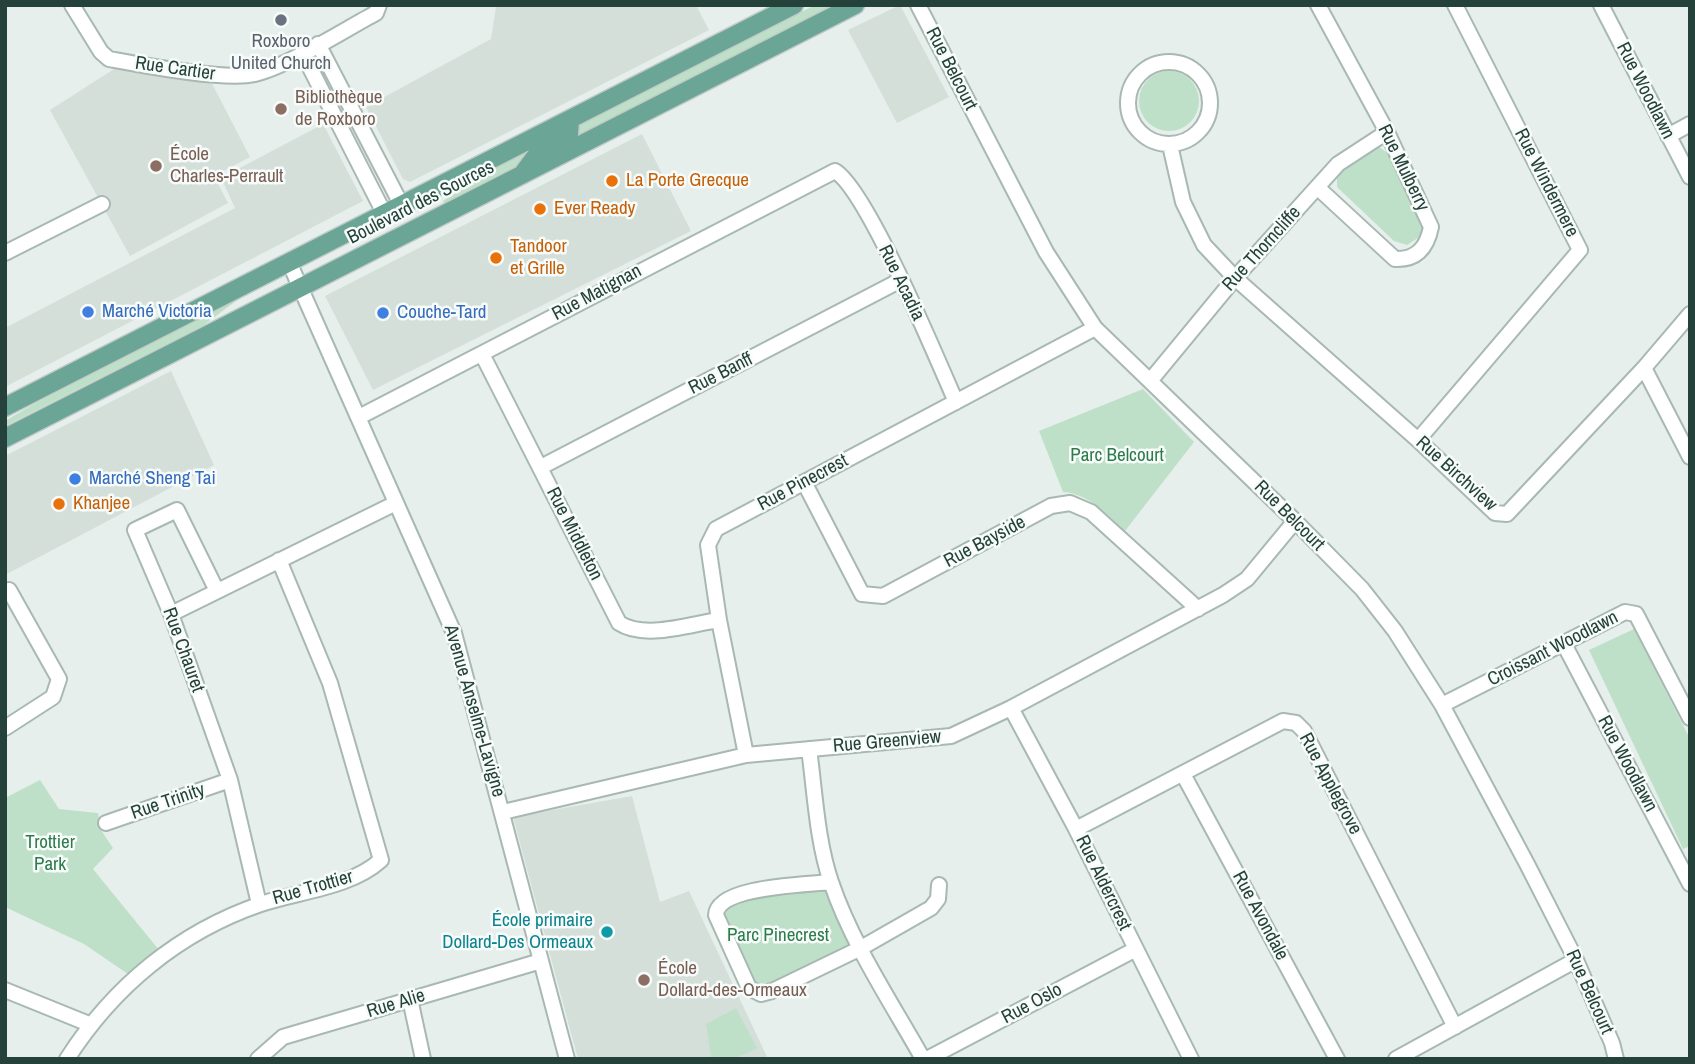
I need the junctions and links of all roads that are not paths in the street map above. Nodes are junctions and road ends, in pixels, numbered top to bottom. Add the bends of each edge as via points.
1 (72, 5) edge
2 (379, 5) edge
3 (855, 5) edge
4 (918, 5) edge
5 (1318, 5) edge
6 (1455, 5) edge
7 (1604, 6) edge
8 (783, 8) edge
9 (318, 44) junction
10 (302, 52) junction
11 (570, 120) junction
12 (1690, 124) edge
13 (1387, 132) junction
14 (1668, 136) junction
15 (1170, 145) junction
16 (835, 171) joint
17 (523, 175) junction
18 (1690, 177) edge
19 (1317, 187) junction
20 (102, 204) dead end
21 (401, 204) junction
22 (384, 213) junction
23 (5, 253) edge
24 (289, 262) junction
25 (1235, 278) junction
26 (901, 280) junction
27 (302, 287) junction
28 (1690, 314) edge
29 (1095, 328) junction
30 (482, 354) junction
31 (1644, 368) junction
32 (1150, 381) junction
33 (956, 402) junction
34 (5, 407) edge
35 (359, 417) junction
36 (5, 438) edge
37 (1418, 440) junction
38 (1690, 457) edge
39 (541, 467) junction
40 (804, 482) junction
41 (396, 503) junction
42 (1295, 521) junction
43 (279, 560) junction
44 (217, 591) junction
45 (5, 592) edge
46 (1198, 610) junction
47 (171, 614) junction
48 (719, 620) junction
49 (1564, 644) junction
50 (1441, 705) junction
51 (1011, 708) junction
52 (1690, 718) edge
53 (5, 728) edge
54 (809, 749) junction
55 (746, 755) junction
56 (1183, 774) junction
57 (230, 780) junction
58 (503, 812) junction
59 (106, 823) dead end
60 (1076, 829) junction
61 (1684, 861) edge
62 (830, 882) junction
63 (1690, 884) edge
64 (939, 885) dead end
65 (259, 904) junction
66 (861, 948) junction
67 (1136, 949) junction
68 (1576, 960) junction
69 (541, 961) junction
70 (5, 990) edge
71 (410, 999) junction
72 (89, 1024) junction
73 (1455, 1027) junction
74 (67, 1059) edge
75 (258, 1059) edge
76 (423, 1059) edge
77 (567, 1059) edge
78 (925, 1059) edge
79 (1191, 1059) edge
80 (1337, 1059) edge
81 (1396, 1059) edge
82 (1616, 1059) edge

1 - 10 street, Rue Cartier via 109,59 229,76 255,74
2 - 9 street, Rue Cartier via 376,13
3 - 17 main road, Boulevard des Sources
4 - 29 street, Rue Belcourt via 1046,252
5 - 13 street, Rue Mulberry
6 - 37 street, Rue Windermere via 1580,250
7 - 14 street, Rue Woodlawn
8 - 11 main road, Boulevard des Sources
9 - 10 street, Rue Cartier
9 - 21 street
10 - 22 street
11 - 17 main road via 569,134 536,154
11 - 21 main road, Boulevard des Sources
12 - 14 street
13 - 19 street, Rue Thorncliffe via 1338,164
13 - 19 street, Rue Mulberry via 1432,227 1421,252 1408,260 1395,260
14 - 18 street, Rue Woodlawn
15 - 15 street via 1157,143 1135,128 1127,103 1129,90 1145,69 1170,61 1196,71 1210,96 1210,110 1201,129 1184,142
15 - 25 street, Rue Birchview via 1183,202 1204,245
16 - 26 street, Rue Acadia via 844,176 855,194
16 - 30 street, Rue Matignan
17 - 27 main road, Boulevard des Sources
19 - 25 street, Rue Thorncliffe
20 - 23 street
21 - 22 main road, Boulevard des Sources
22 - 24 main road, Boulevard des Sources
24 - 27 street, Avenue Anselme-Lavigne
24 - 34 main road, Boulevard des Sources
25 - 32 street, Rue Thorncliffe
25 - 37 street, Rue Birchview
26 - 33 street, Rue Acadia
26 - 39 street, Rue Banff
27 - 35 street, Avenue Anselme-Lavigne
27 - 36 main road, Boulevard des Sources
28 - 31 street, Rue Birchview
29 - 32 street, Rue Belcourt
29 - 33 street, Rue Pinecrest
30 - 35 street, Rue Matignan
30 - 39 street, Rue Middleton
31 - 37 street, Rue Birchview via 1507,514 1495,513
31 - 38 street
32 - 42 street, Rue Belcourt
33 - 40 street, Rue Pinecrest
35 - 41 street, Avenue Anselme-Lavigne
39 - 48 street, Rue Middleton via 619,623 643,631
40 - 46 street, Rue Bayside via 862,594 883,596 1051,506 1070,503 1091,512
40 - 48 street, Rue Pinecrest via 716,529 708,545
41 - 43 street
41 - 58 street, Avenue Anselme-Lavigne via 454,633
42 - 46 street, Rue Greenview via 1247,579
42 - 50 street, Rue Belcourt via 1362,589 1395,631
43 - 44 street
43 - 65 street, Rue Trottier via 330,683 381,860 367,873
44 - 47 street
44 - 47 street, Rue Chauret via 177,510 135,530
45 - 53 street via 9,590 31,625 59,679 53,697
46 - 51 street, Rue Greenview
47 - 57 street, Rue Chauret
48 - 55 street, Rue Pinecrest
49 - 50 street, Croissant Woodlawn
49 - 52 street, Croissant Woodlawn via 1625,612 1636,614
49 - 61 street, Rue Woodlawn
50 - 68 street, Rue Belcourt
51 - 54 street, Rue Greenview via 951,736
51 - 60 street, Rue Aldercrest
54 - 55 street, Rue Greenview
54 - 62 street
55 - 58 street, Rue Greenview
56 - 60 street, Rue Applegrove
56 - 73 street, Rue Applegrove via 1283,721 1296,723
56 - 80 street, Rue Avondale
57 - 59 street, Rue Trinity
57 - 65 street, Rue Chauret
58 - 69 street, Avenue Anselme-Lavigne
60 - 67 street, Rue Aldercrest
61 - 63 street, Rue Woodlawn
62 - 66 street
62 - 66 street via 738,893 722,901 716,915 749,988 761,994
64 - 66 street via 938,899 931,908
65 - 72 street, Rue Trottier via 188,937 123,987
66 - 78 street
67 - 78 street, Rue Oslo
67 - 79 street, Rue Aldercrest
68 - 73 street
68 - 82 street, Rue Belcourt
69 - 71 street, Rue Alie
69 - 77 street, Avenue Anselme-Lavigne
70 - 72 street
71 - 75 street, Rue Alie via 283,1037
71 - 76 street
72 - 74 street, Rue Trottier
73 - 81 street

